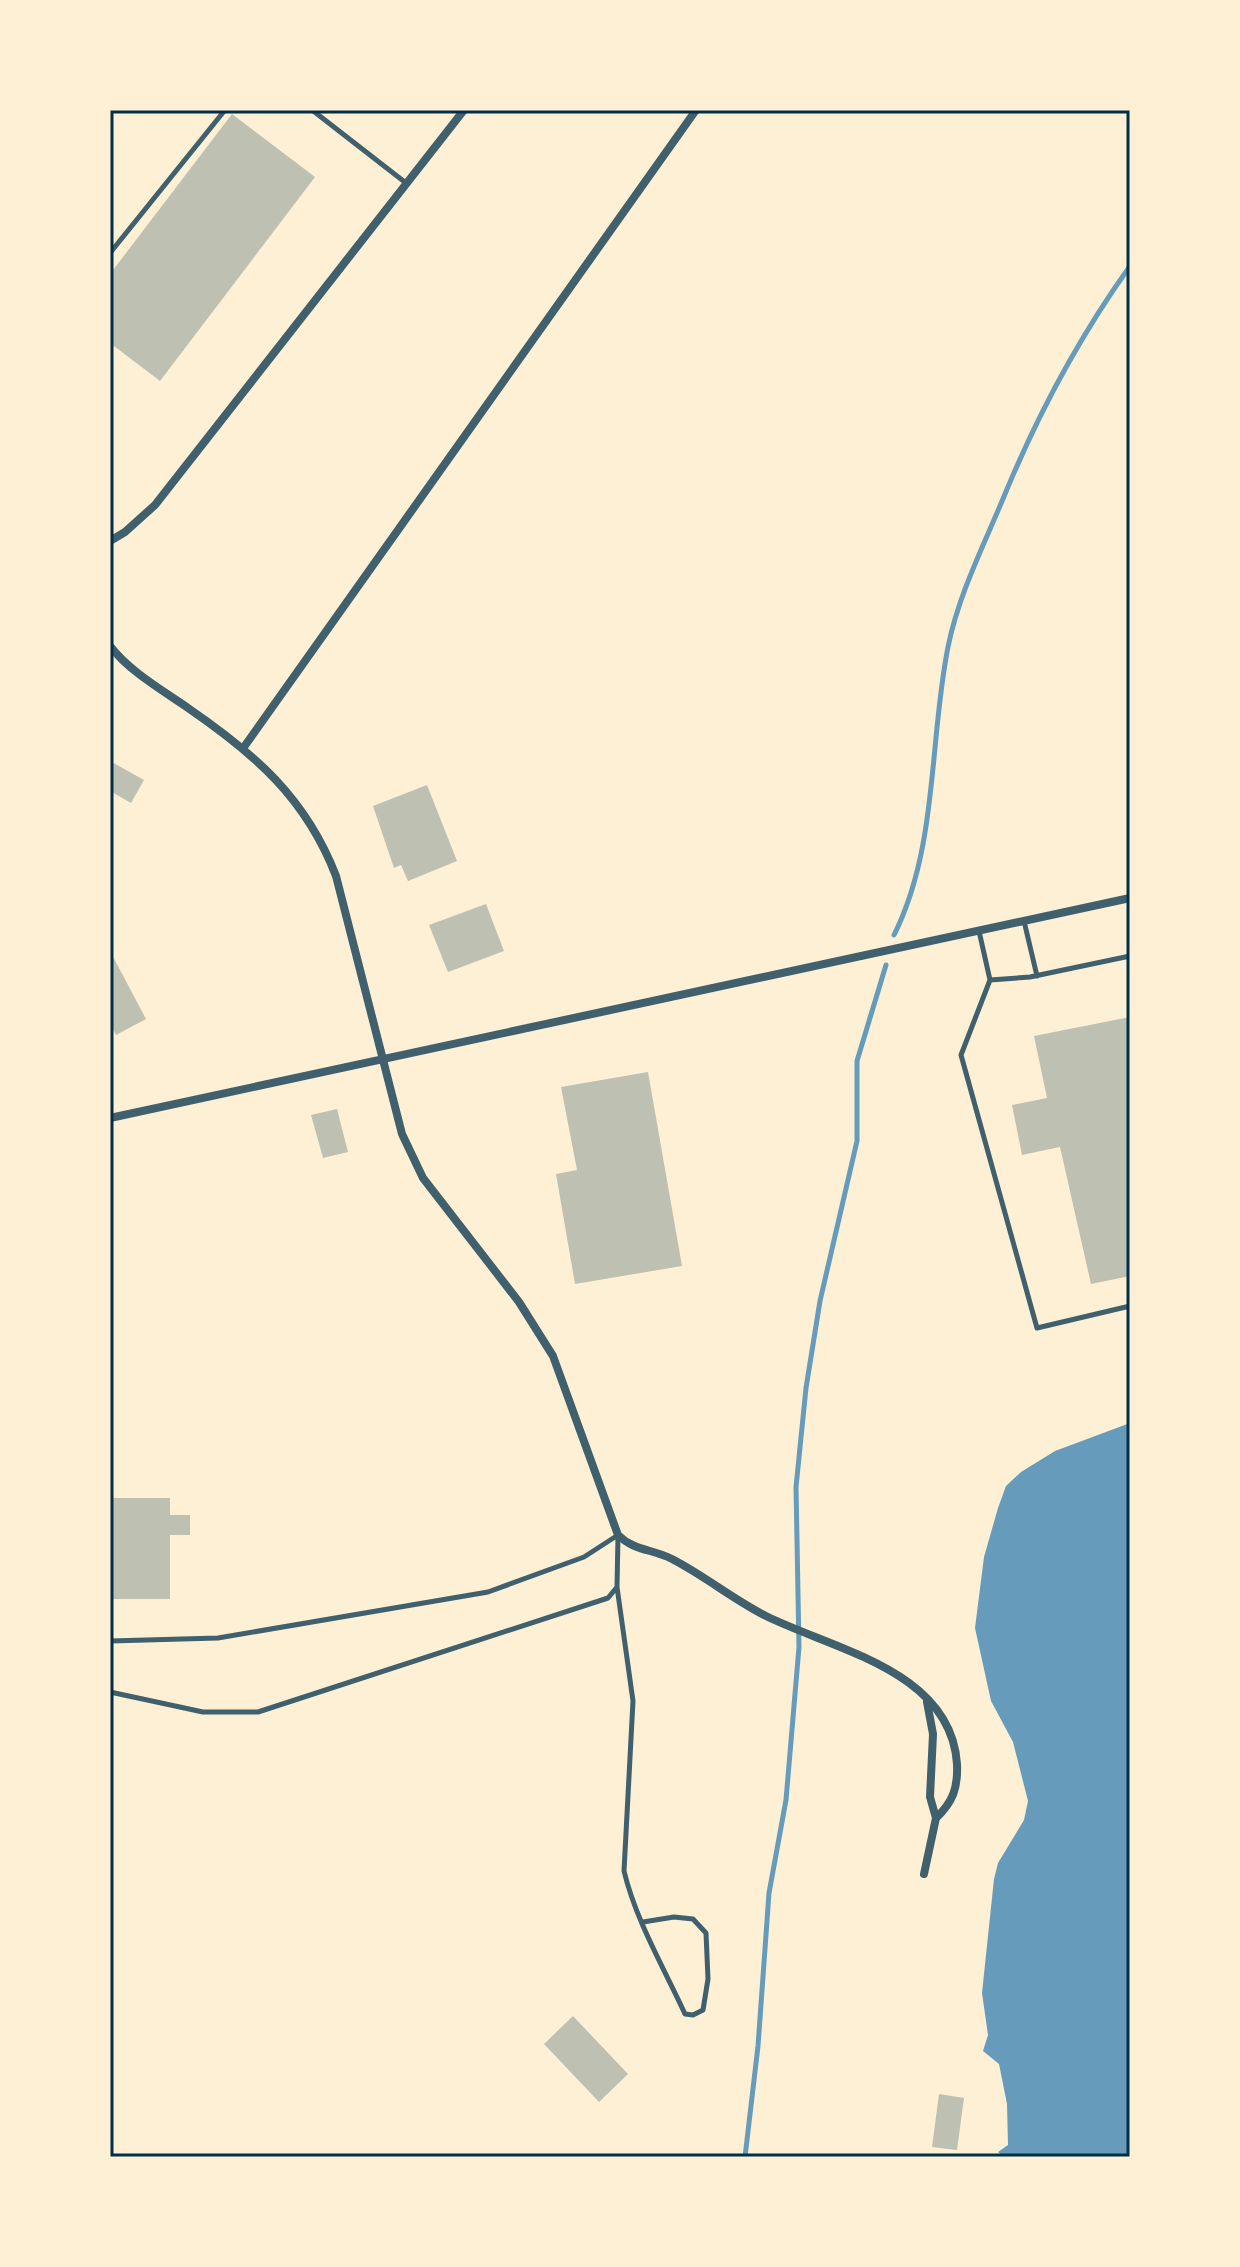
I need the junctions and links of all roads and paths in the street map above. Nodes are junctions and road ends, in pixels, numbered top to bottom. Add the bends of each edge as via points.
1 (225, 110) edge
2 (312, 110) edge
3 (464, 110) edge
4 (696, 110) edge
5 (406, 183) junction
6 (110, 253) edge
7 (110, 541) edge
8 (110, 646) edge
9 (244, 747) junction
10 (1130, 898) edge
11 (1024, 921) junction
12 (979, 931) junction
13 (1130, 956) edge
14 (1037, 976) junction
15 (990, 980) junction
16 (383, 1058) junction
17 (110, 1118) edge
18 (1130, 1306) edge
19 (618, 1535) junction
20 (617, 1587) junction
21 (110, 1641) edge
22 (110, 1692) edge
23 (927, 1702) junction
24 (936, 1818) junction
25 (924, 1874) dead end
26 (643, 1922) junction

1 - 6 lane
2 - 5 lane
3 - 5 street
4 - 9 street
5 - 7 street via 155,505
8 - 9 street via 155,685
9 - 16 street via 322,841 336,876
10 - 11 street
11 - 12 street
11 - 14 lane
12 - 15 lane
12 - 16 street
13 - 14 lane
14 - 15 lane
15 - 18 lane via 961,1055 1037,1328
16 - 17 street
16 - 19 street via 390,1100 423,1178 519,1302 553,1356
19 - 20 lane
19 - 21 lane via 584,1557 488,1592 218,1638
19 - 23 street via 636,1548 675,1560 787,1625 901,1676
20 - 22 lane via 608,1598 258,1712 203,1712
20 - 26 lane via 633,1701 624,1871
23 - 24 street via 933,1734 930,1797
23 - 24 street via 950,1733 957,1767 955,1793
24 - 25 street
26 - 26 lane via 685,2014 703,2010 706,1933 693,1919

